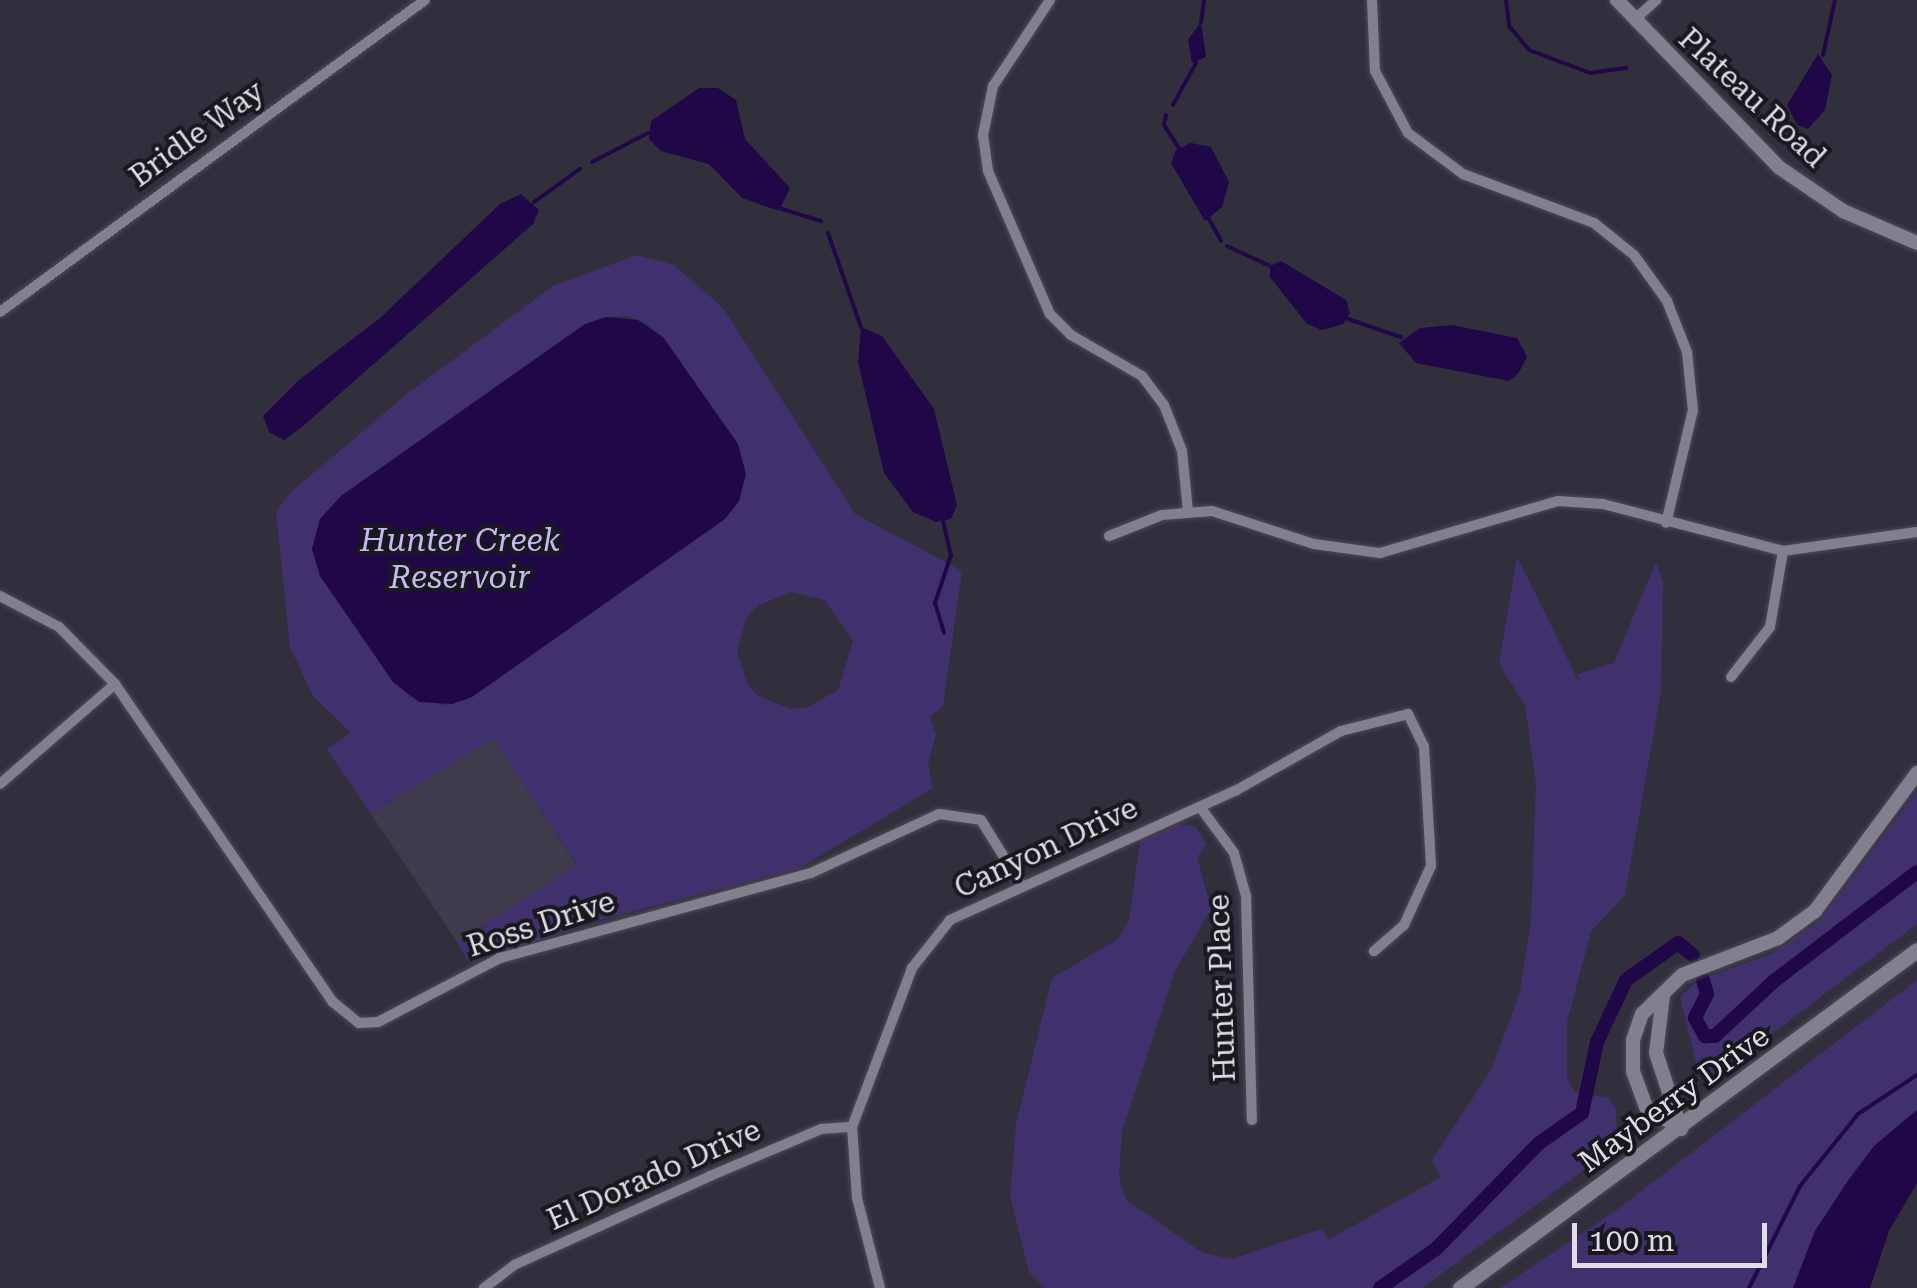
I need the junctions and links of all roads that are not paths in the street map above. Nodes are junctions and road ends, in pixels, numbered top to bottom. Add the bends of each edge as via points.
1 (426, 0) edge
2 (1050, 0) edge
3 (1372, 0) edge
4 (1617, 0) edge
5 (1656, 0) edge
6 (1634, 20) junction
7 (1917, 244) edge
8 (0, 312) edge
9 (1188, 511) junction
10 (1666, 523) junction
11 (1917, 532) edge
12 (1108, 536) dead end
13 (1783, 551) junction
14 (0, 596) edge
15 (1731, 677) dead end
16 (115, 684) junction
17 (1917, 773) edge
18 (0, 784) edge
19 (1200, 807) junction
20 (1020, 883) junction
21 (1917, 950) edge
22 (1374, 952) dead end
23 (1665, 990) junction
24 (1252, 1120) dead end
25 (852, 1127) junction
26 (1681, 1128) junction
27 (484, 1288) edge
28 (880, 1288) edge
29 (1460, 1288) edge

1 - 8 street, Bridle Way
2 - 9 street via 992,86 984,120 988,170 1050,314 1071,335 1142,376 1164,405 1182,451
3 - 10 street via 1375,70 1408,134 1463,174 1594,223 1634,255 1667,302 1687,352 1694,410
4 - 6 street, Plateau Road
5 - 6 street
6 - 7 street, Plateau Road via 1780,168 1851,216
9 - 10 street via 1225,513 1314,544 1366,553 1414,548 1508,511 1558,501 1603,504
9 - 12 street
10 - 13 street
11 - 13 street
13 - 15 street via 1770,627
14 - 16 street, Ross Drive via 58,627
16 - 18 street
16 - 20 street, Ross Drive via 333,1002 359,1024 392,1016 500,958 811,873 939,814 981,820
17 - 23 street via 1843,879 1804,921 1692,970
19 - 20 street, Canyon Drive
19 - 22 street, Canyon Drive via 1353,726 1413,717 1424,747 1430,866 1404,925
19 - 24 street, Hunter Place via 1234,853 1246,896
20 - 25 street, Canyon Drive via 963,911 928,940
21 - 26 main road, Mayberry Drive
23 - 26 street via 1656,1053
23 - 26 street via 1635,1026 1633,1072 1646,1106
25 - 27 street, El Dorado Drive via 821,1129 710,1176 514,1265
25 - 28 street, Canyon Drive via 857,1198
26 - 29 main road, Mayberry Drive

